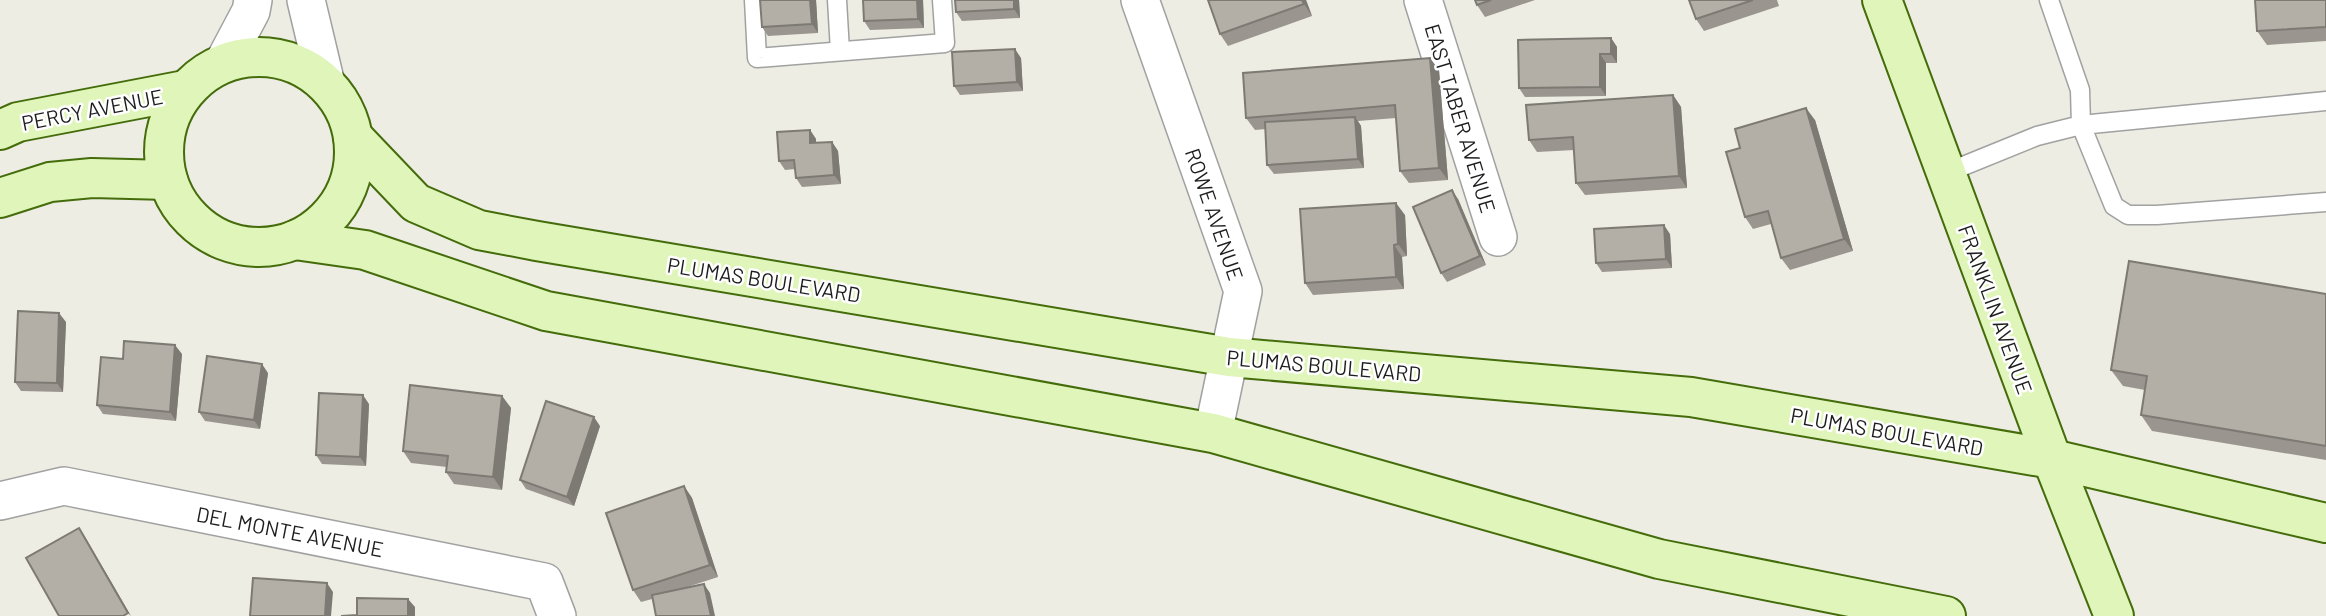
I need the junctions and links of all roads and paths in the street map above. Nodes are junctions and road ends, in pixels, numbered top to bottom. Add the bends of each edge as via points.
1 (253, 0) edge
2 (306, 0) edge
3 (754, 0) edge
4 (837, 0) edge
5 (942, 0) edge
6 (1140, 0) edge
7 (1423, 0) edge
8 (1882, 0) edge
9 (2049, 0) edge
10 (840, 51) junction
11 (224, 62) junction
12 (326, 84) junction
13 (185, 90) junction
14 (2326, 101) edge
15 (2081, 125) junction
16 (0, 130) edge
17 (353, 137) junction
18 (1946, 173) junction
19 (168, 180) junction
20 (0, 198) edge
21 (2326, 202) edge
22 (1498, 237) dead end
23 (295, 240) junction
24 (1229, 357) junction
25 (1213, 433) junction
26 (2052, 459) junction
27 (0, 501) edge
28 (2326, 523) edge
29 (557, 616) edge
30 (1946, 616) edge
31 (2114, 616) edge

1 - 11 street
2 - 12 street
3 - 10 lane via 757,58
4 - 10 lane
5 - 10 lane via 945,43
6 - 24 street, ROWE AVENUE via 1242,291
7 - 22 street, EAST TABER AVENUE
8 - 18 street, FRANKLIN AVENUE
9 - 15 lane via 2080,90
11 - 12 street via 260,56 296,63
11 - 13 street
12 - 17 street via 344,108
13 - 16 street, PERCY AVENUE via 18,122
13 - 19 street via 169,118 163,149
14 - 15 lane
15 - 18 lane via 2037,136
15 - 21 lane via 2114,206 2128,215
17 - 23 street via 352,169 342,199 322,224
17 - 24 street, PLUMAS BOULEVARD via 416,203 479,230
18 - 26 street, FRANKLIN AVENUE
19 - 20 street via 50,182
19 - 23 street via 182,209 204,230 233,244 264,247
23 - 25 street via 365,250 546,311
24 - 25 street, ROWE AVENUE
24 - 26 street, PLUMAS BOULEVARD via 1691,397
25 - 30 street via 1659,559
26 - 28 street, PLUMAS BOULEVARD
26 - 31 street, FRANKLIN AVENUE
27 - 29 street, DEL MONTE AVENUE via 64,486 544,582

